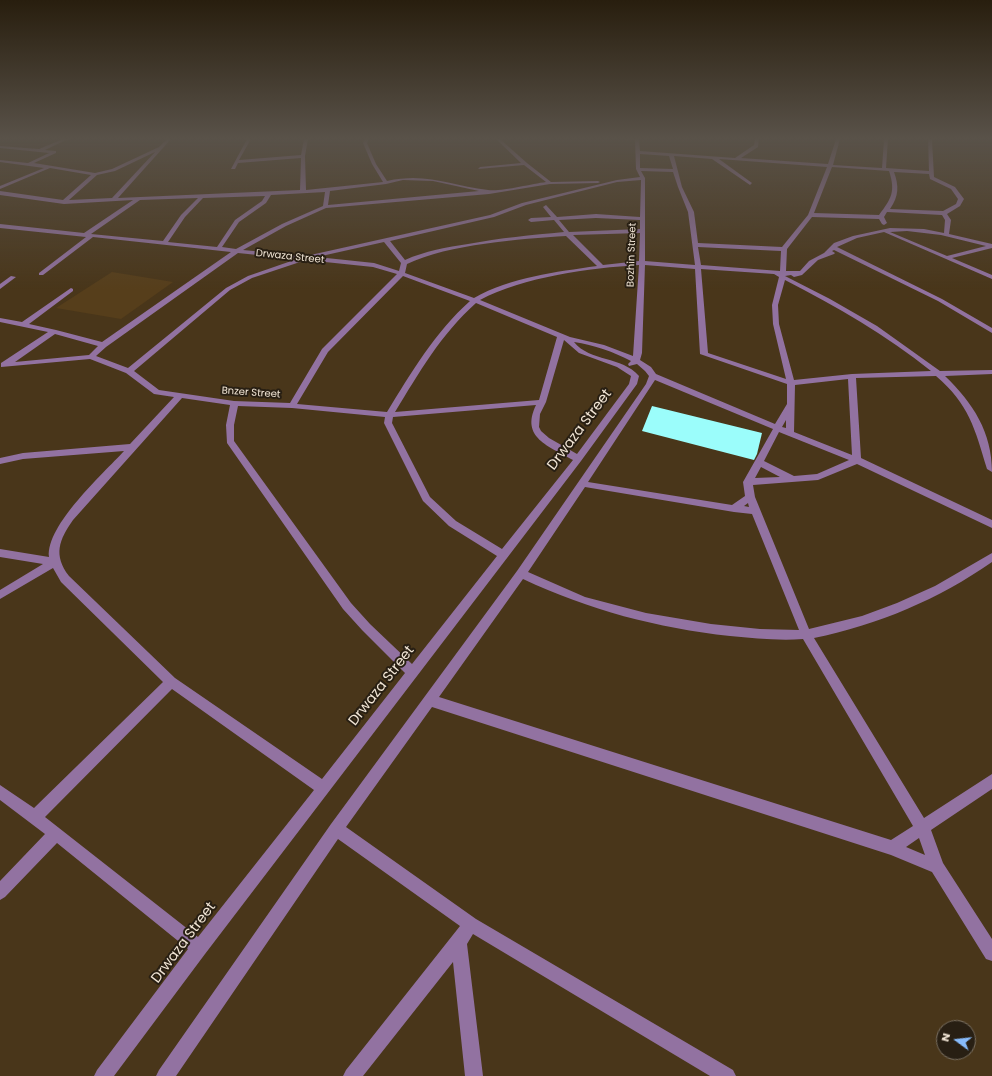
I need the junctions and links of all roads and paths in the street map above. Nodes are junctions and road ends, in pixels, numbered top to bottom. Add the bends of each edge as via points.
1 (78, 189) edge
2 (123, 189) edge
3 (335, 189) edge
4 (476, 189) edge
5 (508, 189) edge
6 (584, 189) edge
7 (643, 189) edge
8 (681, 189) edge
9 (821, 189) edge
10 (895, 189) edge
11 (953, 189) edge
12 (328, 190) junction
13 (302, 192) joint
14 (489, 192) junction
15 (0, 193) edge
16 (269, 194) junction
17 (203, 195) junction
18 (139, 198) junction
19 (113, 200) junction
20 (64, 202) junction
21 (325, 207) junction
22 (546, 207) dead end
23 (885, 210) junction
24 (944, 213) junction
25 (811, 215) junction
26 (872, 217) junction
27 (881, 217) junction
28 (555, 218) junction
29 (642, 219) junction
30 (531, 220) dead end
31 (3, 226) edge
32 (885, 229) junction
33 (643, 231) junction
34 (0, 232) edge
35 (567, 233) junction
36 (946, 235) junction
37 (88, 236) junction
38 (386, 240) junction
39 (164, 244) junction
40 (696, 245) junction
41 (992, 246) edge
42 (832, 247) junction
43 (218, 249) junction
44 (784, 249) junction
45 (236, 251) junction
46 (840, 251) junction
47 (827, 254) junction
48 (948, 257) junction
49 (304, 258) junction
50 (404, 263) junction
51 (642, 263) junction
52 (601, 266) junction
53 (698, 267) junction
54 (402, 273) junction
55 (41, 274) dead end
56 (782, 275) junction
57 (0, 276) edge
58 (992, 277) edge
59 (0, 287) edge
60 (71, 290) dead end
61 (474, 300) junction
62 (0, 320) edge
63 (23, 325) junction
64 (54, 331) junction
65 (992, 331) edge
66 (565, 338) junction
67 (103, 345) junction
68 (91, 356) junction
69 (636, 360) junction
70 (2, 366) edge
71 (627, 369) junction
72 (129, 371) junction
73 (992, 372) edge
74 (940, 374) junction
75 (653, 376) junction
76 (852, 376) junction
77 (791, 383) junction
78 (180, 395) junction
79 (542, 402) junction
80 (791, 403) junction
81 (234, 404) junction
82 (292, 406) junction
83 (389, 415) junction
84 (777, 428) junction
85 (790, 433) junction
86 (133, 447) junction
87 (578, 458) junction
88 (857, 460) junction
89 (0, 461) edge
90 (758, 462) junction
91 (992, 469) edge
92 (793, 479) junction
93 (748, 482) junction
94 (583, 484) junction
95 (750, 497) junction
96 (734, 509) junction
97 (756, 511) junction
98 (992, 524) edge
99 (0, 553) edge
100 (504, 555) junction
101 (992, 557) edge
102 (55, 562) junction
103 (521, 574) junction
104 (0, 595) edge
105 (806, 634) junction
106 (412, 671) junction
107 (171, 682) junction
108 (429, 700) junction
109 (992, 781) edge
110 (323, 788) junction
111 (0, 792) edge
112 (34, 817) junction
113 (336, 829) junction
114 (922, 829) junction
115 (56, 833) junction
116 (892, 848) junction
117 (937, 867) junction
118 (0, 892) edge
119 (471, 924) junction
120 (459, 942) junction
121 (199, 948) junction
122 (992, 953) edge
123 (103, 1076) edge
124 (165, 1076) edge
125 (352, 1076) edge
126 (474, 1076) edge
127 (728, 1076) edge

1 - 20 street
2 - 19 street
3 - 12 street
4 - 14 street
5 - 14 street
6 - 38 street via 524,204 492,216
7 - 29 street, Bozhin Street
8 - 40 street via 692,212
9 - 25 street
10 - 23 street via 891,203
11 - 24 street via 960,198 959,203
12 - 13 street
12 - 21 street
13 - 16 street
14 - 21 street
15 - 20 street
16 - 17 street
16 - 43 street via 264,202 237,221
17 - 18 street
17 - 39 street via 183,216
18 - 19 street
18 - 37 street
19 - 20 street
21 - 45 street via 284,225
22 - 28 street
23 - 24 street
23 - 27 street
24 - 36 street via 948,220
25 - 26 street
25 - 44 street
26 - 27 street
26 - 32 street
27 - 32 street
28 - 29 street via 596,216
28 - 30 street
28 - 35 street
29 - 33 street, Bozhin Street
31 - 34 street
31 - 37 street, Drwaza Street
32 - 36 street
32 - 42 street
32 - 48 street
33 - 35 street
33 - 51 street, Bozhin Street
35 - 50 street via 469,245 418,255
35 - 52 street
36 - 41 street
37 - 39 street, Drwaza Street
37 - 55 street
38 - 49 street
38 - 50 street
39 - 43 street, Drwaza Street
40 - 44 street
40 - 53 street
41 - 48 street
42 - 46 street
42 - 47 street
43 - 45 street, Drwaza Street
44 - 56 street
45 - 49 street, Drwaza Street
45 - 67 street
46 - 47 street
46 - 65 street via 940,300
47 - 56 street via 813,260 805,272
48 - 58 street
49 - 54 street, Drwaza Street via 374,265
49 - 72 street via 274,268 228,289
50 - 54 street
51 - 52 street
51 - 53 street
51 - 69 street, Bozhin Street
52 - 61 street via 524,281 497,289
53 - 56 street via 774,272
53 - 77 street via 704,354
54 - 61 street, Drwaza Street
54 - 82 street via 325,351
56 - 74 street via 860,317
56 - 77 street via 775,315
57 - 59 street via 13,277
60 - 63 street
61 - 66 street, Drwaza Street
61 - 83 street via 453,321
62 - 63 street
63 - 64 street
64 - 67 street
64 - 70 street
66 - 69 street, Drwaza Street via 590,343
66 - 71 street, Drwaza Street via 583,352
66 - 79 street
67 - 68 street
68 - 70 street
68 - 72 street, Bnzer Street
69 - 71 street
69 - 75 street, Drwaza Street via 648,366
71 - 87 street, Drwaza Street via 634,376 633,384
72 - 78 street, Bnzer Street via 157,392
73 - 74 street
74 - 76 street
74 - 91 street via 972,413
75 - 84 street
75 - 94 street
76 - 77 street
76 - 88 street
77 - 80 street
78 - 81 street, Bnzer Street
78 - 86 street
79 - 83 street, Bnzer Street
79 - 87 street via 535,421 538,433
80 - 84 street
80 - 85 street
81 - 82 street, Bnzer Street
81 - 106 street via 230,441 347,606
82 - 83 street, Bnzer Street
83 - 100 street via 388,423 426,499 456,528
84 - 85 street
84 - 90 street
85 - 88 street
86 - 89 street via 23,456
86 - 102 street via 67,522 55,543
87 - 100 street, Drwaza Street
88 - 92 street via 818,477
88 - 98 street
90 - 92 street
90 - 93 street
92 - 93 street
93 - 95 street
94 - 96 street
94 - 103 street
95 - 96 street
95 - 97 street
96 - 97 street
97 - 105 street
99 - 102 street
100 - 106 street, Drwaza Street
101 - 105 street via 961,577 892,611 863,621
102 - 104 street
102 - 107 street via 65,579
103 - 105 street via 582,600 642,617 723,630
103 - 108 street
105 - 114 street
106 - 110 street, Drwaza Street
107 - 110 street
107 - 112 street
108 - 113 street
108 - 116 street
109 - 114 street
110 - 121 street, Drwaza Street
111 - 112 street
112 - 115 street
113 - 119 street
113 - 124 street
114 - 116 street
114 - 117 street
115 - 118 street
115 - 121 street
116 - 117 street
117 - 122 street
119 - 120 street
119 - 127 street
120 - 125 street
120 - 126 street
121 - 123 street, Drwaza Street

